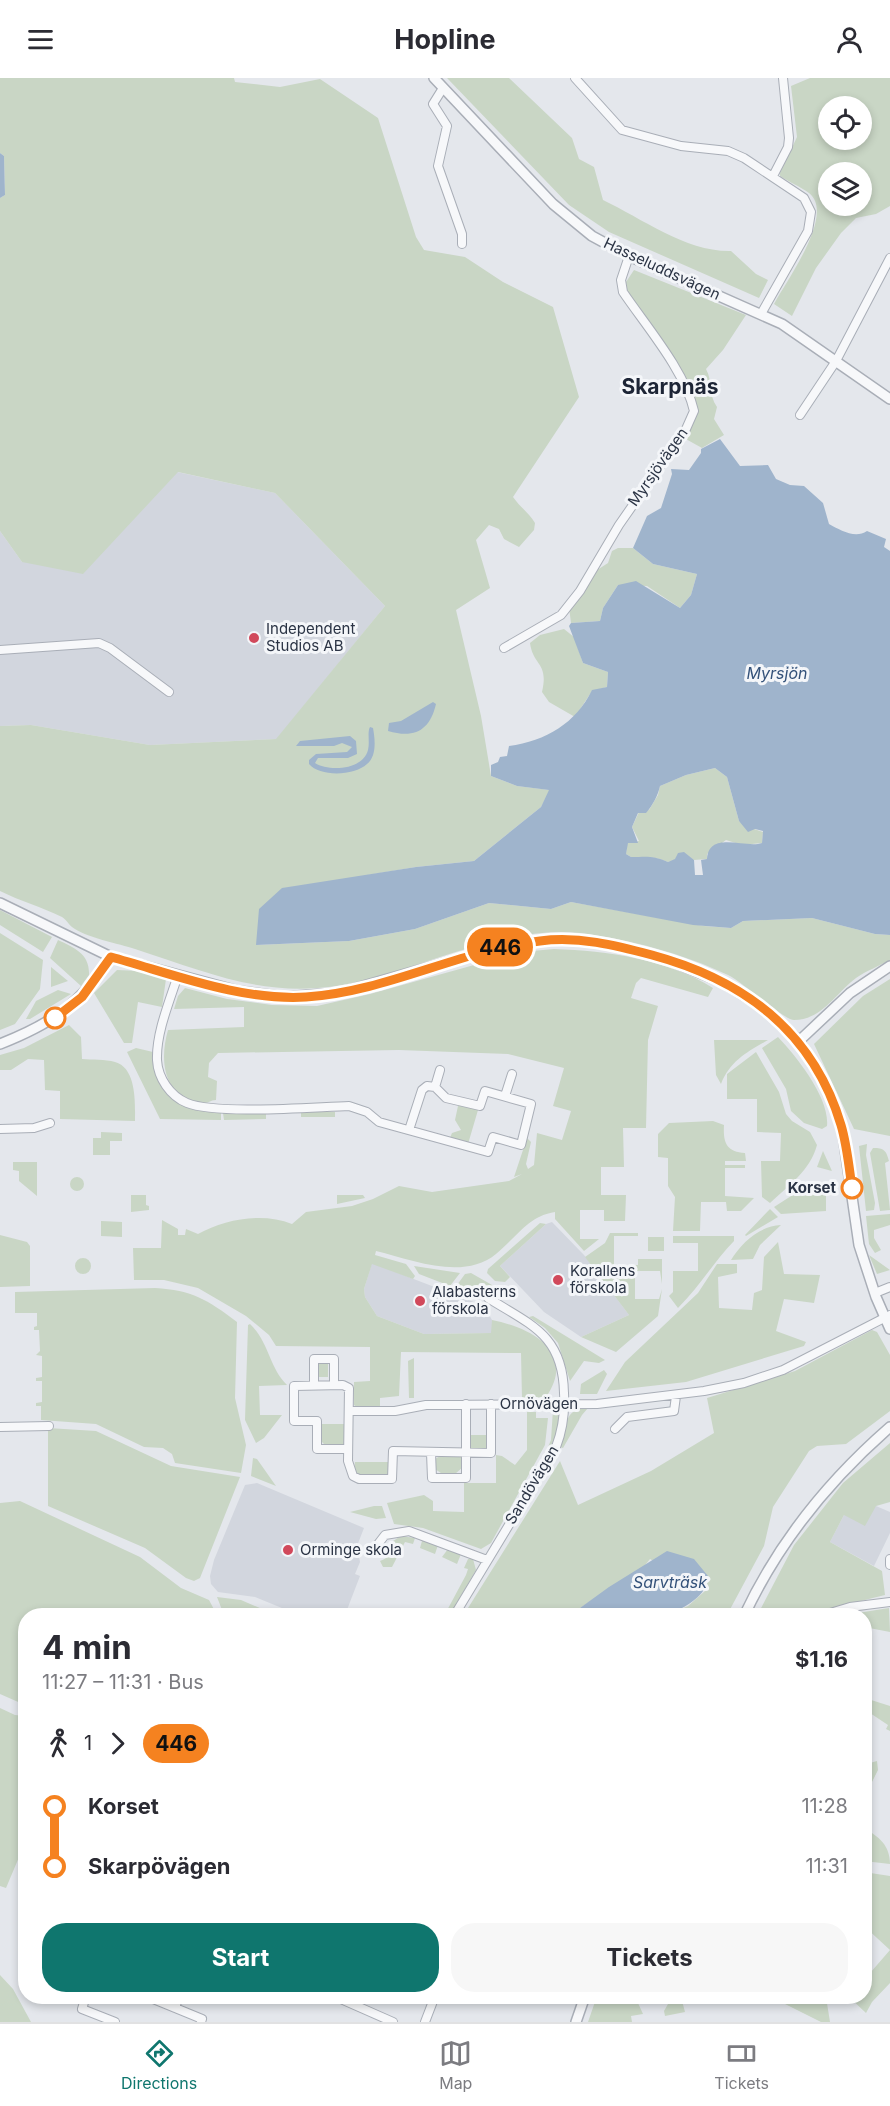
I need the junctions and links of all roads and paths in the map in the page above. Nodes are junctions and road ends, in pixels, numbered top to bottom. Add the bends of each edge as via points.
1 (434, 78) edge
2 (575, 78) edge
3 (783, 78) edge
4 (443, 88) junction
5 (773, 176) junction
6 (462, 244) dead end
7 (628, 256) junction
8 (890, 258) edge
9 (761, 314) junction
10 (836, 361) junction
11 (890, 399) edge
12 (800, 415) dead end
13 (504, 648) dead end
14 (0, 650) edge
15 (169, 692) dead end
16 (0, 903) edge
17 (111, 957) junction
18 (890, 966) edge
19 (178, 975) junction
20 (799, 1041) junction
21 (0, 1044) edge
22 (440, 1070) dead end
23 (512, 1074) dead end
24 (435, 1088) junction
25 (505, 1096) junction
26 (50, 1123) dead end
27 (0, 1129) edge
28 (409, 1130) junction
29 (890, 1287) edge
30 (875, 1293) junction
31 (488, 1298) dead end
32 (887, 1317) edge
33 (890, 1329) edge
34 (314, 1384) junction
35 (334, 1384) junction
36 (676, 1396) junction
37 (465, 1404) junction
38 (491, 1404) junction
39 (565, 1404) junction
40 (349, 1411) junction
41 (49, 1426) dead end
42 (0, 1427) edge
43 (890, 1427) edge
44 (615, 1429) dead end
45 (348, 1449) junction
46 (431, 1453) junction
47 (465, 1453) junction
48 (375, 1548) dead end
49 (890, 1559) edge
50 (487, 1560) junction
51 (890, 1564) edge
52 (890, 1602) edge
53 (459, 1608) edge
54 (750, 1608) edge
55 (847, 1608) edge
56 (84, 2004) edge
57 (165, 2004) edge
58 (177, 2004) edge
59 (352, 2004) edge
60 (432, 2004) edge
61 (582, 2004) edge
62 (589, 2004) edge
63 (175, 2008) junction
64 (115, 2022) edge
65 (201, 2022) edge
66 (393, 2022) edge
67 (426, 2022) edge
68 (576, 2022) edge
69 (583, 2022) edge

1 - 4 street, Hasseluddsvägen
2 - 5 street via 622,130 681,146 728,151
3 - 5 street via 789,138
4 - 6 street via 433,104 447,126 438,166
4 - 7 street, Hasseluddsvägen via 553,204 592,236
5 - 9 street via 804,198 811,217 808,231
7 - 9 street, Hasseluddsvägen
7 - 13 street, Myrsjövägen via 621,280 623,292 689,394 694,411 686,429 561,615
8 - 10 street
9 - 10 street, Hasseluddsvägen
10 - 11 street, Hasseluddsvägen
10 - 12 street
14 - 15 street via 99,643
16 - 17 street
17 - 19 street
17 - 21 street via 79,1000 36,1030
18 - 20 street via 850,993
19 - 20 street via 238,991 307,997 371,985 493,949 542,940 580,940 663,958 722,982 763,1007
19 - 28 street via 157,1052 162,1079 176,1096 200,1107 349,1106 367,1112 379,1122
20 - 30 street via 828,1089 842,1128 859,1245
22 - 24 street
23 - 25 street
24 - 25 street via 446,1098 480,1106 485,1091
24 - 28 street via 428,1086 422,1090
25 - 28 street via 531,1104 521,1145 493,1137 488,1152
26 - 27 street via 34,1128
29 - 30 street
30 - 32 street
31 - 39 street, Sandövägen via 530,1325 555,1348 563,1368
32 - 33 street
32 - 36 street, Ornövägen via 783,1370 744,1383
34 - 35 street
34 - 35 street via 314,1359 334,1359
34 - 45 street via 294,1386 294,1421 317,1421 317,1449
35 - 40 street via 349,1388
36 - 39 street, Ornövägen
36 - 44 street via 674,1411 627,1417
37 - 38 street, Ornövägen
37 - 40 street, Ornövägen
37 - 47 street
38 - 39 street, Ornövägen
38 - 47 street via 491,1453
39 - 50 street, Sandövägen via 555,1447
40 - 45 street
41 - 42 street
43 - 54 street via 846,1467 803,1516
45 - 46 street via 353,1476 359,1479 392,1479 393,1450
46 - 47 street
46 - 47 street via 432,1478 466,1478
48 - 50 street via 385,1535 409,1531
49 - 51 street
50 - 53 street, Sandövägen
52 - 55 street
56 - 64 street via 82,2009
57 - 63 street
58 - 63 street
59 - 66 street
60 - 67 street
61 - 68 street
62 - 69 street
63 - 65 street via 202,2019

